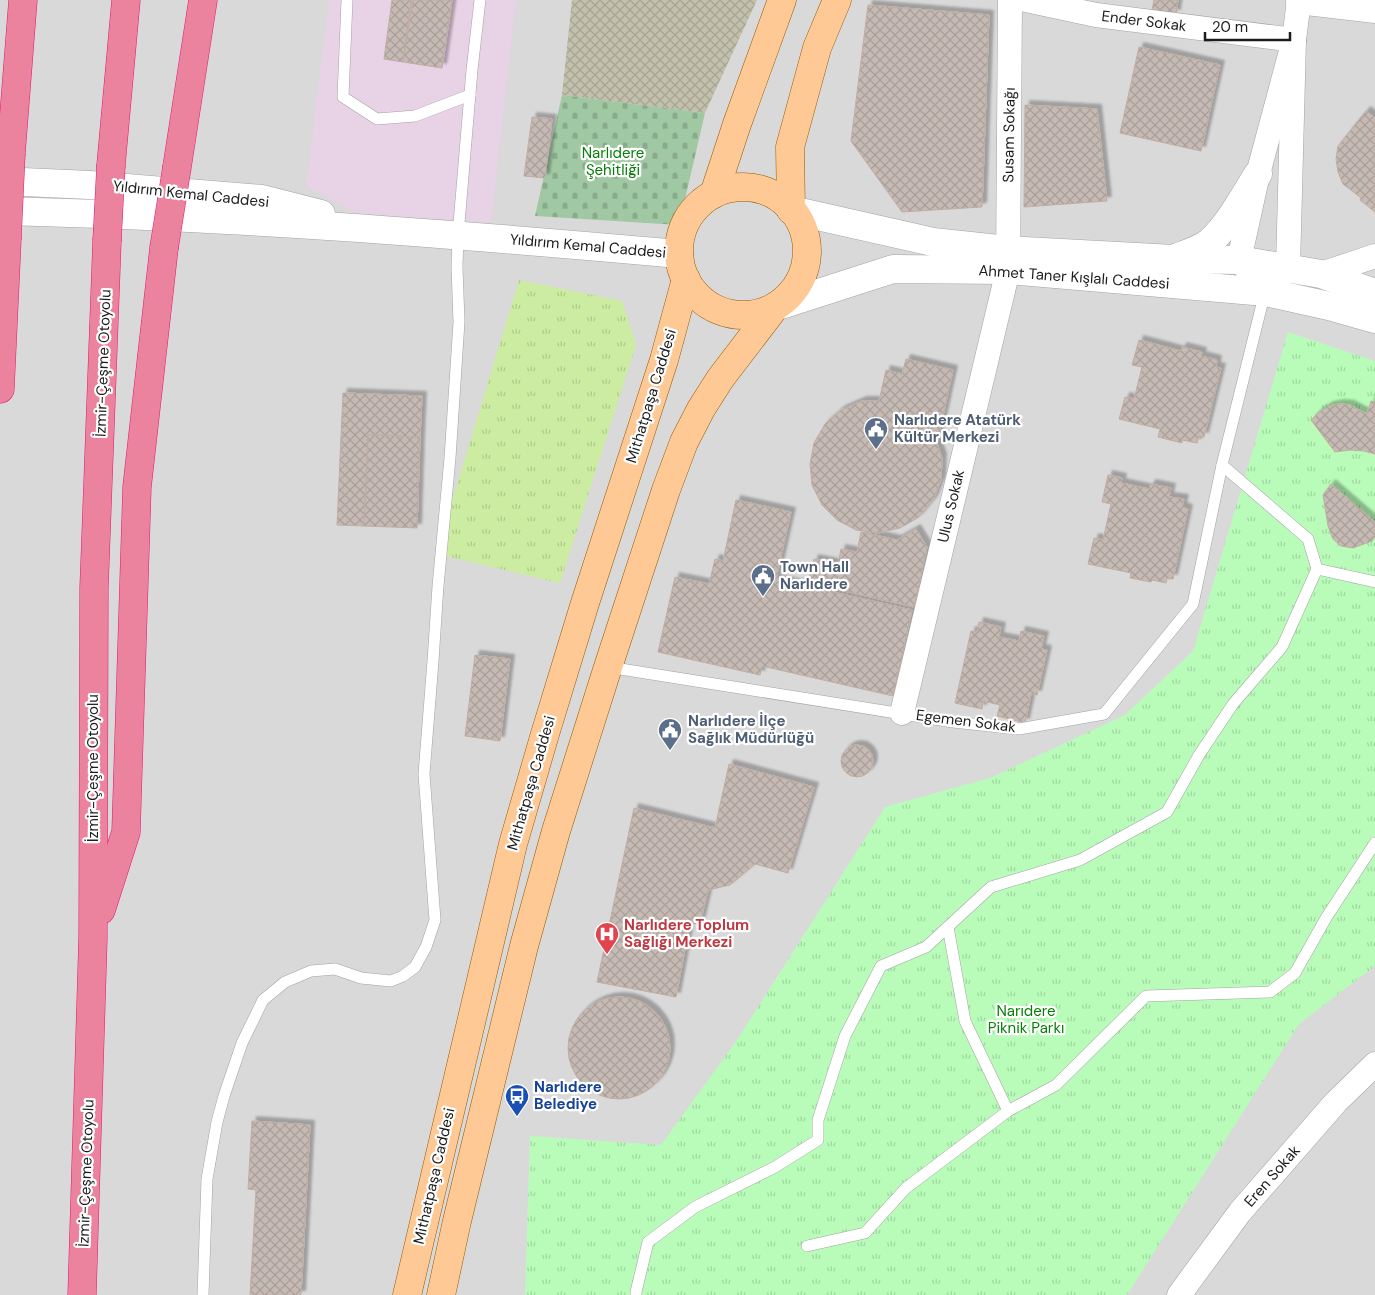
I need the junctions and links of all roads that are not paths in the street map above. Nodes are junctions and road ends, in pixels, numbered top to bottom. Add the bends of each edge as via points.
1 (23, 0) edge
2 (126, 0) edge
3 (204, 0) edge
4 (348, 0) edge
5 (480, 0) edge
6 (782, 0) edge
7 (837, 0) edge
8 (1010, 0) edge
9 (1026, 0) edge
10 (1299, 1) edge
11 (1097, 7) edge
12 (1375, 11) edge
13 (1294, 40) junction
14 (470, 95) junction
15 (1258, 174) junction
16 (0, 181) edge
17 (714, 194) junction
18 (791, 210) junction
19 (0, 211) edge
20 (378, 230) junction
21 (458, 235) junction
22 (1375, 256) edge
23 (1174, 258) junction
24 (1008, 260) junction
25 (1239, 260) junction
26 (682, 266) junction
27 (1288, 267) junction
28 (1321, 274) junction
29 (1266, 292) junction
30 (1375, 292) edge
31 (775, 307) junction
32 (1375, 319) edge
33 (0, 389) edge
34 (1222, 466) junction
35 (1317, 569) junction
36 (1375, 582) edge
37 (608, 667) junction
38 (902, 713) junction
39 (1375, 843) edge
40 (948, 927) junction
41 (93, 938) junction
42 (1375, 1064) edge
43 (1008, 1111) junction
44 (807, 1246) dead end
45 (82, 1295) edge
46 (203, 1295) edge
47 (407, 1295) edge
48 (441, 1295) edge
49 (636, 1295) edge
50 (1179, 1295) edge

1 - 33 highway, bridge via 11,153
2 - 41 highway, İzmir-Çeşme Otoyolu, bridge via 111,165 94,588
3 - 41 highway, bridge via 164,248 137,486 126,832
4 - 14 lane via 343,97 377,119 414,116
5 - 14 lane
6 - 17 main road
7 - 18 main road via 817,48 790,148
8 - 24 street, Susam Sokağı
9 - 11 street, Ender Sokak
10 - 12 street
10 - 13 street
11 - 13 street, Ender Sokak
13 - 15 street
13 - 27 street
14 - 21 lane
15 - 23 street via 1209,242
15 - 25 street
16 - 20 street, Yıldırım Kemal Caddesi via 262,199
17 - 18 main road via 730,188 747,187 779,198
17 - 26 main road via 688,219 681,236
18 - 24 street, Ahmet Taner Kışlalı Caddesi
18 - 31 main road via 804,235 806,262 790,295
19 - 20 street, Yıldırım Kemal Caddesi
20 - 21 street, Yıldırım Kemal Caddesi
21 - 26 street, Yıldırım Kemal Caddesi
21 - 46 lane via 459,322 424,774 435,920 415,967 403,976 391,981 361,978 335,970 311,971 285,982 263,1000 242,1043 216,1122 207,1179
22 - 28 street
23 - 24 street, Ahmet Taner Kışlalı Caddesi
23 - 25 street, Ahmet Taner Kışlalı Caddesi
24 - 29 street, Ahmet Taner Kışlalı Caddesi
24 - 31 street, Ahmet Taner Kışlalı Caddesi via 893,270
24 - 38 street, Ulus Sokak
25 - 27 street, Ahmet Taner Kışlalı Caddesi
25 - 29 street
26 - 31 main road via 698,296 714,309 734,315 755,314
26 - 47 main road, Mithatpaşa Caddesi via 664,360 544,734 513,844
27 - 28 street, Ahmet Taner Kışlalı Caddesi
27 - 29 street
28 - 30 street, Ahmet Taner Kışlalı Caddesi
29 - 32 street, Ahmet Taner Kışlalı Caddesi
29 - 34 lane, Egemen Sokak
31 - 37 main road via 720,378 684,442
34 - 35 lane via 1308,539
34 - 38 lane, Egemen Sokak via 1193,604 1104,714 1019,729
35 - 36 lane
35 - 40 lane via 1282,647 1233,704 1167,812 1080,860 992,887
37 - 38 lane, Egemen Sokak
37 - 48 main road via 556,830 524,946
39 - 43 lane via 1295,973 1270,992 1146,996 1056,1085
40 - 43 lane via 965,1021
40 - 49 lane via 926,946 881,966 845,1036 818,1120 818,1140 775,1167 695,1207 648,1242
41 - 45 highway, İzmir-Çeşme Otoyolu
42 - 50 street, Eren Sokak via 1336,1102 1240,1212
43 - 44 lane via 906,1188 865,1233

